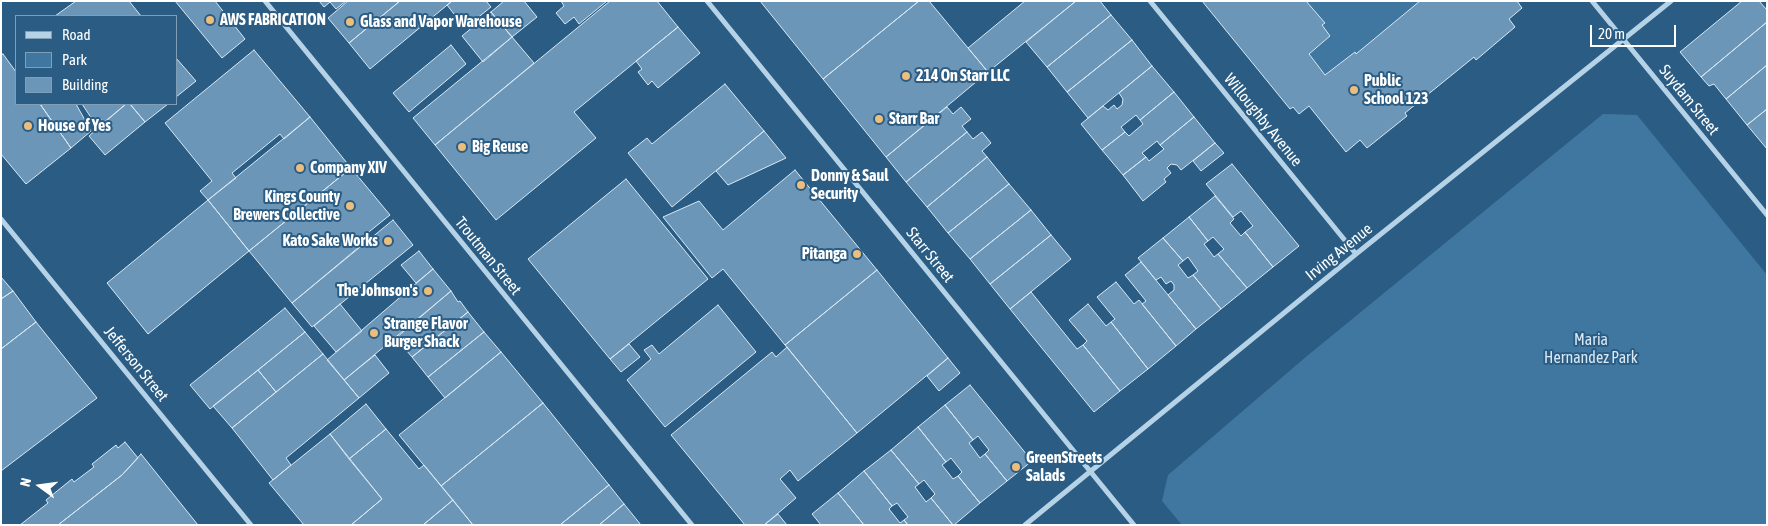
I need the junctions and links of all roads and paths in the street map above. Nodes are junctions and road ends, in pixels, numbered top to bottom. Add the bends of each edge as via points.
1 (265, 1) edge
2 (708, 1) edge
3 (1150, 1) edge
4 (1592, 1) edge
5 (1670, 1) edge
6 (1624, 40) junction
7 (1767, 215) edge
8 (1, 218) edge
9 (1356, 254) junction
10 (1090, 471) junction
11 (251, 525) edge
12 (692, 525) edge
13 (1024, 525) edge
14 (1134, 525) edge

1 - 12 street, Troutman Street
2 - 10 street, Starr Street
3 - 9 street, Willoughby Avenue
4 - 6 street, Suydam Street
5 - 6 street, Irving Avenue
6 - 7 street, Suydam Street
6 - 9 street, Irving Avenue
8 - 11 street, Jefferson Street
9 - 10 street, Irving Avenue
10 - 13 street, Irving Avenue
10 - 14 street, Starr Street

